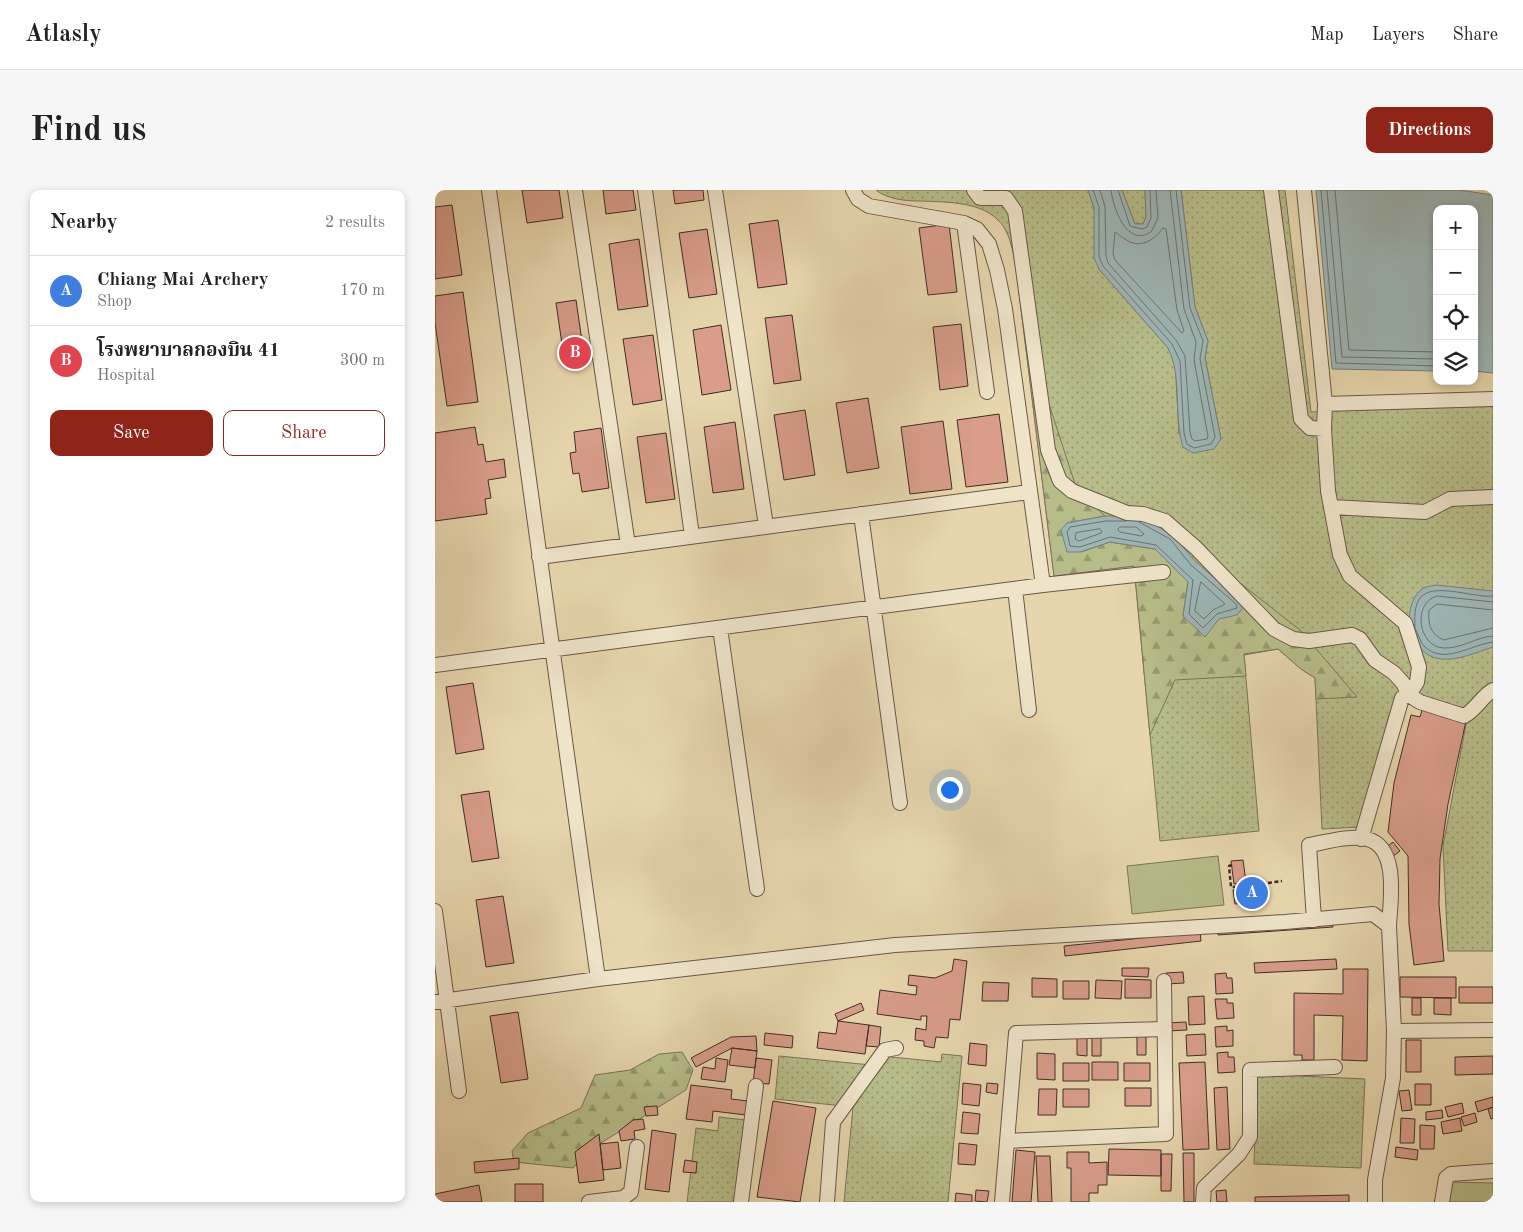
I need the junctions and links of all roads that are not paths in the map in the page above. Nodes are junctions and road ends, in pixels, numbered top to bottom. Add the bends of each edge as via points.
1 (489, 190) edge
2 (575, 190) edge
3 (645, 190) edge
4 (715, 190) edge
5 (853, 190) edge
6 (973, 190) edge
7 (1271, 190) edge
8 (1303, 190) edge
9 (964, 223) junction
10 (987, 392) dead end
11 (1493, 398) edge
12 (1325, 404) junction
13 (1324, 429) junction
14 (1029, 492) junction
15 (1493, 497) edge
16 (1331, 507) junction
17 (861, 514) junction
18 (766, 526) junction
19 (692, 536) junction
20 (628, 545) junction
21 (539, 557) junction
22 (1163, 572) dead end
23 (1043, 585) junction
24 (1015, 589) junction
25 (873, 608) junction
26 (720, 628) junction
27 (552, 650) junction
28 (435, 665) edge
29 (1493, 690) edge
30 (1409, 695) junction
31 (1029, 710) dead end
32 (900, 803) dead end
33 (1361, 839) junction
34 (757, 889) dead end
35 (435, 911) edge
36 (1314, 920) junction
37 (1389, 926) junction
38 (598, 979) junction
39 (1164, 981) dead end
40 (441, 1000) edge
41 (1165, 1029) junction
42 (1493, 1030) edge
43 (1394, 1031) junction
44 (896, 1048) dead end
45 (1335, 1067) dead end
46 (756, 1086) dead end
47 (459, 1091) dead end
48 (1007, 1141) junction
49 (637, 1147) dead end
50 (1493, 1171) edge
51 (589, 1202) edge
52 (741, 1202) edge
53 (827, 1202) edge
54 (1002, 1202) edge
55 (1203, 1202) edge
56 (1375, 1202) edge
57 (1441, 1202) edge

1 - 21 street
2 - 20 street
3 - 19 street
4 - 18 street
5 - 9 street via 858,199 869,206
6 - 30 street via 981,198 1006,198 1015,210 1048,450 1060,481 1072,491 1127,513 1165,521 1196,548 1274,629 1293,639 1309,641 1352,635 1360,639 1375,660 1403,683
7 - 13 street via 1301,419 1310,428
8 - 12 street
9 - 10 street
9 - 14 street via 977,229 989,244 997,270
11 - 12 street
12 - 13 street
13 - 16 street
14 - 17 street
14 - 23 street
15 - 16 street via 1450,499 1425,512
16 - 30 street via 1339,555 1350,576 1405,623 1419,667 1417,682
17 - 18 street
17 - 25 street
18 - 19 street
19 - 20 street
20 - 21 street
21 - 27 street
22 - 23 street
23 - 24 street
24 - 25 street
24 - 31 street
25 - 26 street
25 - 32 street
26 - 27 street
26 - 34 street
27 - 28 street
27 - 38 street
29 - 30 street via 1464,716 1420,702
30 - 33 street via 1402,698
33 - 36 street via 1309,845
33 - 37 street via 1378,846 1390,864
35 - 40 street
36 - 37 street via 1373,914
36 - 38 street via 895,946
37 - 43 street
38 - 40 street
39 - 41 street
40 - 47 street
41 - 48 street via 1016,1033
41 - 48 street via 1166,1134
42 - 43 street
43 - 56 street via 1393,1078 1375,1180
44 - 53 street via 885,1050 833,1122
45 - 55 street via 1250,1070 1250,1137 1239,1154 1204,1188
46 - 52 street
48 - 54 street
49 - 51 street via 631,1192 623,1198
50 - 57 street via 1451,1174 1446,1178

